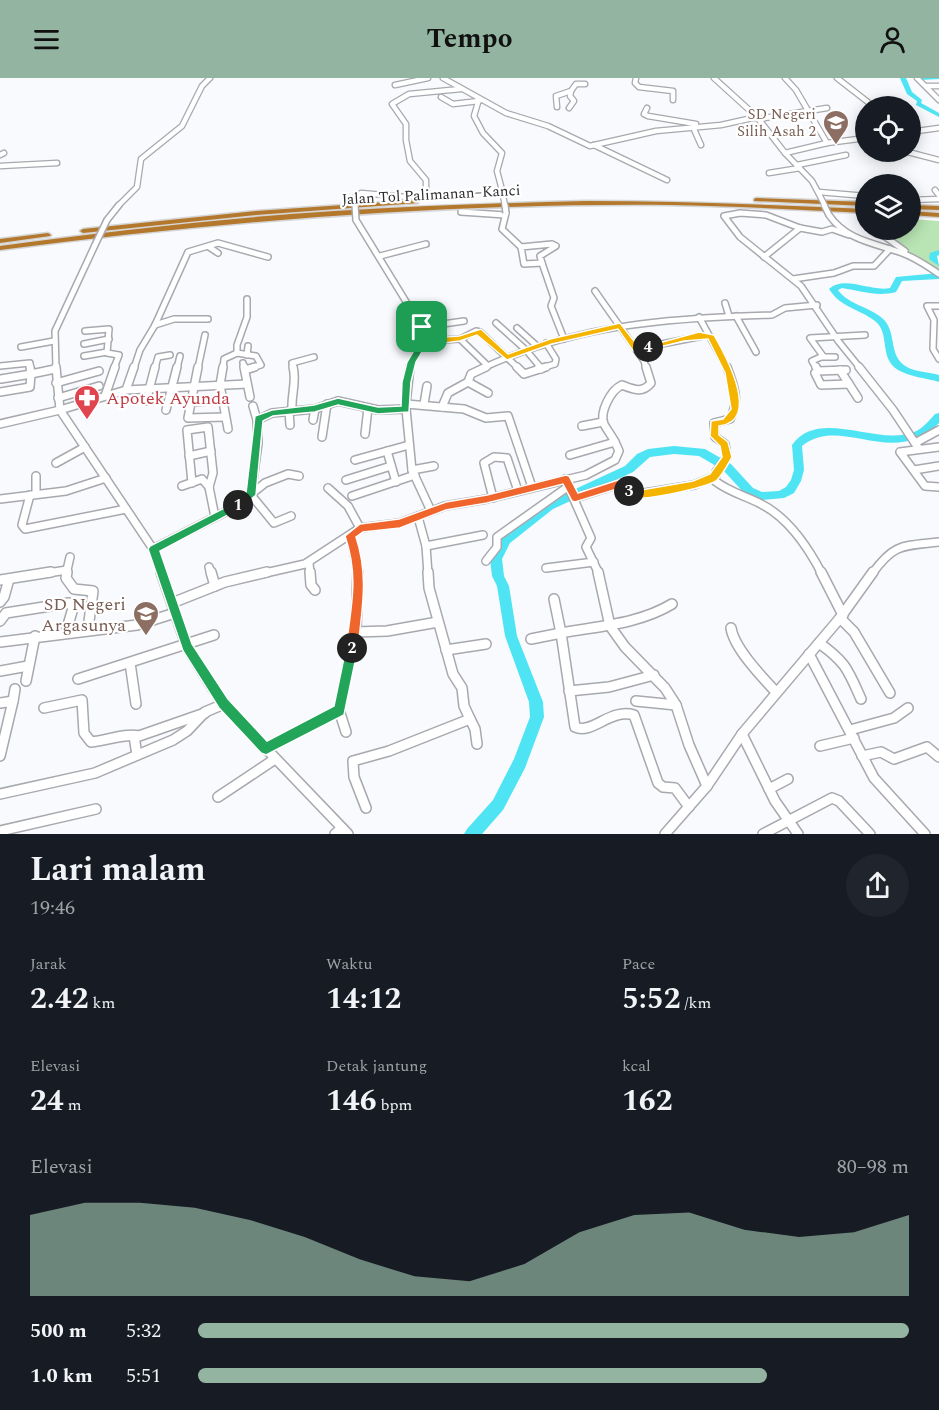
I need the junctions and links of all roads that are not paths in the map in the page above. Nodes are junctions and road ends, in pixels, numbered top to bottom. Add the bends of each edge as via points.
1 (210, 78) edge
2 (428, 78) edge
3 (443, 78) edge
4 (588, 78) edge
5 (636, 78) edge
6 (714, 78) edge
7 (785, 78) edge
8 (837, 78) edge
9 (917, 78) edge
10 (458, 79) edge
11 (453, 83) junction
12 (395, 85) dead end
13 (927, 86) junction
14 (939, 86) edge
15 (461, 89) junction
16 (572, 91) junction
17 (860, 96) edge
18 (441, 97) dead end
19 (479, 100) junction
20 (673, 100) dead end
21 (939, 100) edge
22 (557, 107) dead end
23 (569, 108) dead end
24 (647, 108) dead end
25 (827, 108) dead end
26 (809, 111) junction
27 (757, 118) junction
28 (685, 119) dead end
29 (696, 125) junction
30 (939, 128) edge
31 (921, 130) edge
32 (855, 139) edge
33 (827, 143) junction
34 (594, 145) junction
35 (701, 145) dead end
36 (785, 153) junction
37 (846, 155) dead end
38 (921, 155) edge
39 (939, 160) edge
40 (57, 163) dead end
41 (0, 166) edge
42 (798, 167) junction
43 (769, 173) dead end
44 (667, 180) dead end
45 (935, 190) dead end
46 (819, 194) junction
47 (855, 196) edge
48 (939, 197) edge
49 (921, 199) edge
50 (855, 204) edge
51 (921, 207) edge
52 (939, 208) edge
53 (855, 211) edge
54 (461, 212) dead end
55 (505, 214) junction
56 (921, 214) edge
57 (939, 215) edge
58 (801, 228) junction
59 (849, 235) junction
60 (889, 240) edge
61 (0, 241) edge
62 (426, 244) dead end
63 (209, 247) junction
64 (521, 247) junction
65 (0, 248) edge
66 (890, 249) junction
67 (218, 253) dead end
68 (380, 256) junction
69 (268, 257) dead end
70 (764, 257) junction
71 (915, 259) junction
72 (542, 263) junction
73 (939, 274) edge
74 (793, 279) junction
75 (595, 291) dead end
76 (247, 299) dead end
77 (725, 303) dead end
78 (817, 305) junction
79 (939, 306) edge
80 (733, 316) junction
81 (699, 318) junction
82 (208, 320) dead end
83 (464, 321) dead end
84 (496, 323) dead end
85 (155, 325) junction
86 (438, 325) junction
87 (620, 326) junction
88 (422, 327) junction
89 (517, 328) dead end
90 (85, 331) dead end
91 (205, 335) dead end
92 (440, 335) junction
93 (708, 335) junction
94 (836, 335) junction
95 (866, 335) dead end
96 (423, 338) junction
97 (109, 339) junction
98 (460, 339) junction
99 (564, 339) junction
100 (54, 341) junction
101 (546, 343) junction
102 (84, 344) dead end
103 (248, 346) dead end
104 (537, 346) junction
105 (21, 347) dead end
106 (636, 349) junction
107 (526, 350) junction
108 (107, 352) junction
109 (756, 352) dead end
110 (237, 353) junction
111 (170, 355) dead end
112 (247, 355) junction
113 (84, 356) dead end
114 (180, 356) dead end
115 (314, 357) dead end
116 (507, 357) junction
117 (820, 357) junction
118 (836, 357) dead end
119 (939, 359) edge
120 (0, 366) edge
121 (488, 366) junction
122 (55, 369) junction
123 (541, 369) junction
124 (99, 371) dead end
125 (818, 371) junction
126 (31, 374) junction
127 (1, 379) edge
128 (468, 382) junction
129 (56, 383) junction
130 (247, 384) junction
131 (849, 384) junction
132 (220, 385) junction
133 (99, 386) dead end
134 (196, 386) junction
135 (427, 386) dead end
136 (172, 387) junction
137 (149, 388) junction
138 (123, 391) junction
139 (0, 392) edge
140 (488, 393) dead end
141 (105, 396) junction
142 (58, 398) junction
143 (250, 398) dead end
144 (858, 398) dead end
145 (222, 400) junction
146 (147, 401) dead end
147 (192, 402) junction
148 (327, 404) junction
149 (424, 404) junction
150 (253, 406) dead end
151 (406, 407) junction
152 (442, 407) junction
153 (368, 408) junction
154 (315, 409) junction
155 (60, 410) junction
156 (166, 410) dead end
157 (290, 411) junction
158 (225, 417) junction
159 (257, 420) junction
160 (313, 420) dead end
161 (603, 422) junction
162 (0, 424) edge
163 (290, 425) dead end
164 (582, 426) dead end
165 (228, 429) dead end
166 (939, 430) edge
167 (365, 434) dead end
168 (322, 437) dead end
169 (615, 442) junction
170 (916, 444) junction
171 (409, 445) junction
172 (86, 447) junction
173 (939, 447) edge
174 (211, 451) junction
175 (387, 451) junction
176 (570, 455) dead end
177 (189, 456) junction
178 (355, 460) dead end
179 (56, 463) dead end
180 (391, 466) junction
181 (434, 466) dead end
182 (939, 466) edge
183 (914, 470) junction
184 (413, 473) junction
185 (715, 474) junction
186 (36, 476) dead end
187 (299, 476) dead end
188 (106, 478) junction
189 (346, 480) dead end
190 (396, 482) junction
191 (192, 483) junction
192 (182, 486) dead end
193 (209, 487) junction
194 (532, 487) junction
195 (939, 487) edge
196 (328, 488) dead end
197 (571, 489) junction
198 (518, 491) junction
199 (33, 494) junction
200 (251, 495) junction
201 (352, 496) dead end
202 (493, 498) junction
203 (0, 499) edge
204 (126, 509) junction
205 (431, 511) junction
206 (291, 516) dead end
207 (215, 517) junction
208 (418, 517) junction
209 (360, 528) junction
210 (483, 535) dead end
211 (351, 536) junction
212 (939, 542) edge
213 (426, 546) junction
214 (153, 549) junction
215 (70, 557) dead end
216 (486, 561) dead end
217 (309, 562) junction
218 (594, 562) junction
219 (209, 567) dead end
220 (546, 568) dead end
221 (67, 570) junction
222 (9, 579) junction
223 (0, 580) edge
224 (215, 586) junction
225 (315, 590) dead end
226 (554, 599) dead end
227 (0, 602) edge
228 (172, 603) junction
229 (672, 604) dead end
230 (175, 613) junction
231 (842, 616) junction
232 (0, 621) edge
233 (438, 622) junction
234 (610, 626) junction
235 (731, 628) dead end
236 (88, 629) junction
237 (66, 632) junction
238 (355, 632) junction
239 (561, 633) junction
240 (214, 635) dead end
241 (35, 636) junction
242 (531, 639) dead end
243 (0, 642) edge
244 (819, 643) junction
245 (186, 644) junction
246 (486, 644) dead end
247 (446, 650) junction
248 (808, 654) junction
249 (130, 663) junction
250 (28, 666) junction
251 (0, 671) edge
252 (654, 675) junction
253 (78, 679) dead end
254 (26, 681) dead end
255 (15, 689) dead end
256 (569, 691) junction
257 (776, 692) junction
258 (890, 693) dead end
259 (861, 699) dead end
260 (13, 701) junction
261 (636, 701) dead end
262 (0, 703) edge
263 (136, 704) dead end
264 (224, 704) junction
265 (676, 705) junction
266 (44, 708) dead end
267 (908, 708) dead end
268 (339, 710) junction
269 (205, 712) junction
270 (470, 719) junction
271 (346, 732) dead end
272 (2, 734) edge
273 (742, 734) junction
274 (852, 734) junction
275 (134, 736) junction
276 (477, 744) dead end
277 (820, 746) dead end
278 (266, 748) junction
279 (137, 755) junction
280 (0, 756) edge
281 (862, 756) junction
282 (939, 757) edge
283 (275, 759) junction
284 (788, 779) dead end
285 (707, 786) junction
286 (769, 789) junction
287 (0, 794) edge
288 (219, 797) dead end
289 (689, 807) junction
290 (366, 808) dead end
291 (96, 809) dead end
292 (788, 819) junction
293 (0, 831) edge
294 (342, 832) edge
295 (665, 834) edge
296 (763, 834) edge
297 (798, 834) edge
298 (870, 834) edge
299 (925, 834) edge

1 - 100 street, bridge via 182,126 141,159 139,182 107,220 58,321
2 - 12 street
3 - 11 street
4 - 16 street via 585,85 575,84
5 - 20 street via 635,84 640,87 673,90
6 - 27 street
7 - 26 street
8 - 17 street
9 - 13 street
10 - 11 street
11 - 15 street
13 - 14 street
13 - 21 street
15 - 19 street
15 - 68 street, bridge via 411,92 392,105 405,122 410,161 426,180 426,195 361,193 356,197 356,220
16 - 22 street via 555,97
16 - 23 street via 574,101
18 - 19 street via 453,104
19 - 34 street via 588,146
19 - 55 street, bridge via 474,116 492,145 502,153 497,171
24 - 29 street via 644,114 648,116
25 - 26 street
26 - 27 street
26 - 33 street
27 - 29 street
27 - 36 street
28 - 29 street
29 - 34 street
29 - 35 street
30 - 31 street
32 - 33 street
33 - 36 street
34 - 44 street
36 - 42 street
37 - 42 street
38 - 39 street
40 - 41 street
42 - 43 street
42 - 46 street
45 - 48 street
46 - 47 street
46 - 59 street, bridge via 834,223
48 - 49 street
50 - 61 highway, Jalan Tol Palimanan–Kanci via 674,197 396,203 256,213
51 - 52 highway
53 - 65 highway, Jalan Tol Palimanan–Kanci via 670,203 408,209 252,220
54 - 55 street
55 - 64 street via 502,229
56 - 57 highway
58 - 59 street via 822,232 832,229
58 - 70 street
58 - 70 street via 766,214 725,215 738,234
59 - 66 street
60 - 71 street
62 - 68 street
63 - 67 street
63 - 69 street via 219,243
63 - 85 street via 187,253
64 - 72 street via 524,264
64 - 72 street via 555,244 556,248 540,256
66 - 71 street
66 - 74 street via 874,266 853,266
68 - 88 street
70 - 74 street
71 - 73 street
72 - 99 street via 554,298 551,306
74 - 78 street
75 - 87 street
76 - 110 street via 247,316
77 - 80 street
78 - 80 street via 785,308 772,315
78 - 94 street
79 - 119 street via 927,306 934,320 933,349
80 - 81 street
80 - 109 street
81 - 87 street
81 - 93 street
82 - 85 street via 174,320
83 - 86 street
84 - 107 street
85 - 138 street
86 - 88 street
86 - 92 street
87 - 99 street
87 - 106 street
88 - 96 street
89 - 104 street
90 - 97 street via 109,329
91 - 134 street
92 - 96 street
92 - 98 street via 444,340
93 - 106 street
93 - 185 street via 730,373 736,408 730,419 714,423 715,436 724,444 726,461
94 - 95 street
94 - 117 street via 810,338 823,356
94 - 170 street
96 - 151 street via 406,382
97 - 102 street
97 - 108 street
98 - 116 street via 478,331
98 - 121 street
99 - 101 street
100 - 105 street
100 - 122 street
101 - 104 street
101 - 123 street via 556,362
103 - 112 street
104 - 107 street
106 - 161 street via 648,368 651,383 637,391 616,386
107 - 116 street
107 - 123 street
108 - 113 street
108 - 141 street via 119,355
110 - 112 street
110 - 132 street via 224,360
111 - 137 street via 158,357
112 - 130 street via 257,357 261,365 244,367
114 - 136 street
115 - 157 street via 292,363 296,377
116 - 121 street
116 - 123 street via 522,373
117 - 118 street
117 - 125 street via 812,361
120 - 126 street via 30,363
121 - 128 street via 471,374
122 - 126 street
122 - 129 street
124 - 129 street
125 - 131 street via 843,370
125 - 131 street via 815,373 822,385
126 - 127 street
126 - 139 street via 30,387
128 - 140 street
128 - 152 street via 448,393
129 - 142 street
130 - 132 street
130 - 143 street
131 - 144 street
132 - 134 street
132 - 145 street
133 - 142 street
134 - 136 street
134 - 147 street
135 - 149 street
136 - 137 street
136 - 156 street
137 - 138 street
137 - 146 street
138 - 141 street
141 - 155 street
142 - 155 street
145 - 147 street
145 - 158 street
147 - 158 street via 189,418
148 - 153 street via 345,401
148 - 154 street
148 - 168 street
149 - 151 street
149 - 152 street
150 - 159 street
151 - 153 street via 387,411
151 - 171 street
152 - 194 street via 486,418 508,416
153 - 167 street
154 - 157 street
154 - 160 street
155 - 162 street
155 - 172 street
157 - 159 street
157 - 163 street
158 - 165 street
159 - 200 street
161 - 164 street
161 - 169 street
166 - 170 street
169 - 176 street
169 - 197 street via 619,451 615,460 586,475
170 - 173 street
170 - 183 street via 900,451
171 - 175 street
171 - 184 street
172 - 179 street
172 - 188 street
174 - 177 street
174 - 177 street via 208,427 187,430
174 - 193 street via 213,473
175 - 178 street
175 - 180 street
177 - 191 street
180 - 189 street
180 - 190 street
181 - 184 street
182 - 183 street
183 - 195 street via 926,488
184 - 190 street
184 - 205 street
185 - 197 street via 694,485 632,495 621,483
185 - 231 street via 724,488 770,508 788,525 806,547
186 - 199 street
187 - 200 street via 283,476
188 - 199 street via 70,490
188 - 204 street
190 - 201 street
191 - 192 street
191 - 193 street via 202,479
193 - 207 street
194 - 197 street
194 - 198 street
196 - 209 street via 348,506
197 - 216 street via 497,537 497,546
197 - 218 street via 591,538 586,547
198 - 202 street
198 - 202 street via 507,458 487,459 484,463
199 - 203 street
199 - 204 street via 22,525 26,529
200 - 206 street via 274,523
200 - 207 street
202 - 205 street
204 - 214 street
205 - 208 street
207 - 214 street
208 - 209 street via 393,525
208 - 213 street
209 - 211 street
210 - 213 street
211 - 217 street
211 - 238 street via 360,581
212 - 231 street via 905,546 886,555
213 - 233 street via 429,588
214 - 228 street
215 - 221 street
217 - 224 street
217 - 225 street
218 - 220 street
218 - 234 street
219 - 224 street
221 - 222 street
221 - 236 street via 66,578 74,589 93,591
222 - 223 street
222 - 227 street
224 - 228 street
226 - 239 street
228 - 230 street
229 - 234 street via 654,615
230 - 236 street via 137,625
230 - 245 street
231 - 244 street
231 - 258 street
232 - 237 street via 6,613 69,603 73,608
233 - 238 street via 382,632
233 - 247 street
234 - 239 street
234 - 252 street
235 - 257 street via 748,662
236 - 237 street
237 - 241 street
238 - 268 street
239 - 242 street
239 - 256 street
240 - 245 street
241 - 243 street
241 - 250 street
244 - 248 street
244 - 259 street via 847,667
245 - 249 street
245 - 264 street
246 - 247 street
247 - 270 street
248 - 257 street
248 - 274 street
249 - 253 street
249 - 263 street
250 - 251 street
250 - 254 street
252 - 256 street via 609,687
252 - 265 street
255 - 260 street
256 - 289 street via 574,724 579,729 615,713 634,715 658,783 673,786
257 - 273 street
260 - 262 street
260 - 272 street
261 - 265 street
264 - 269 street
264 - 278 street
265 - 285 street
266 - 275 street via 81,699 84,733 91,742
267 - 274 street via 894,718
268 - 271 street
268 - 278 street
269 - 275 street
269 - 279 street via 180,736
270 - 276 street
270 - 290 street via 354,761 352,770
272 - 280 street
273 - 285 street
273 - 286 street
274 - 277 street
274 - 281 street
275 - 279 street
278 - 283 street
279 - 287 street via 85,776
281 - 282 street via 881,752 894,759 927,747
281 - 299 street via 880,786
283 - 288 street
283 - 294 street
284 - 286 street
285 - 289 street
286 - 292 street
289 - 295 street
291 - 293 street
292 - 296 street
292 - 297 street
292 - 298 street via 832,798

